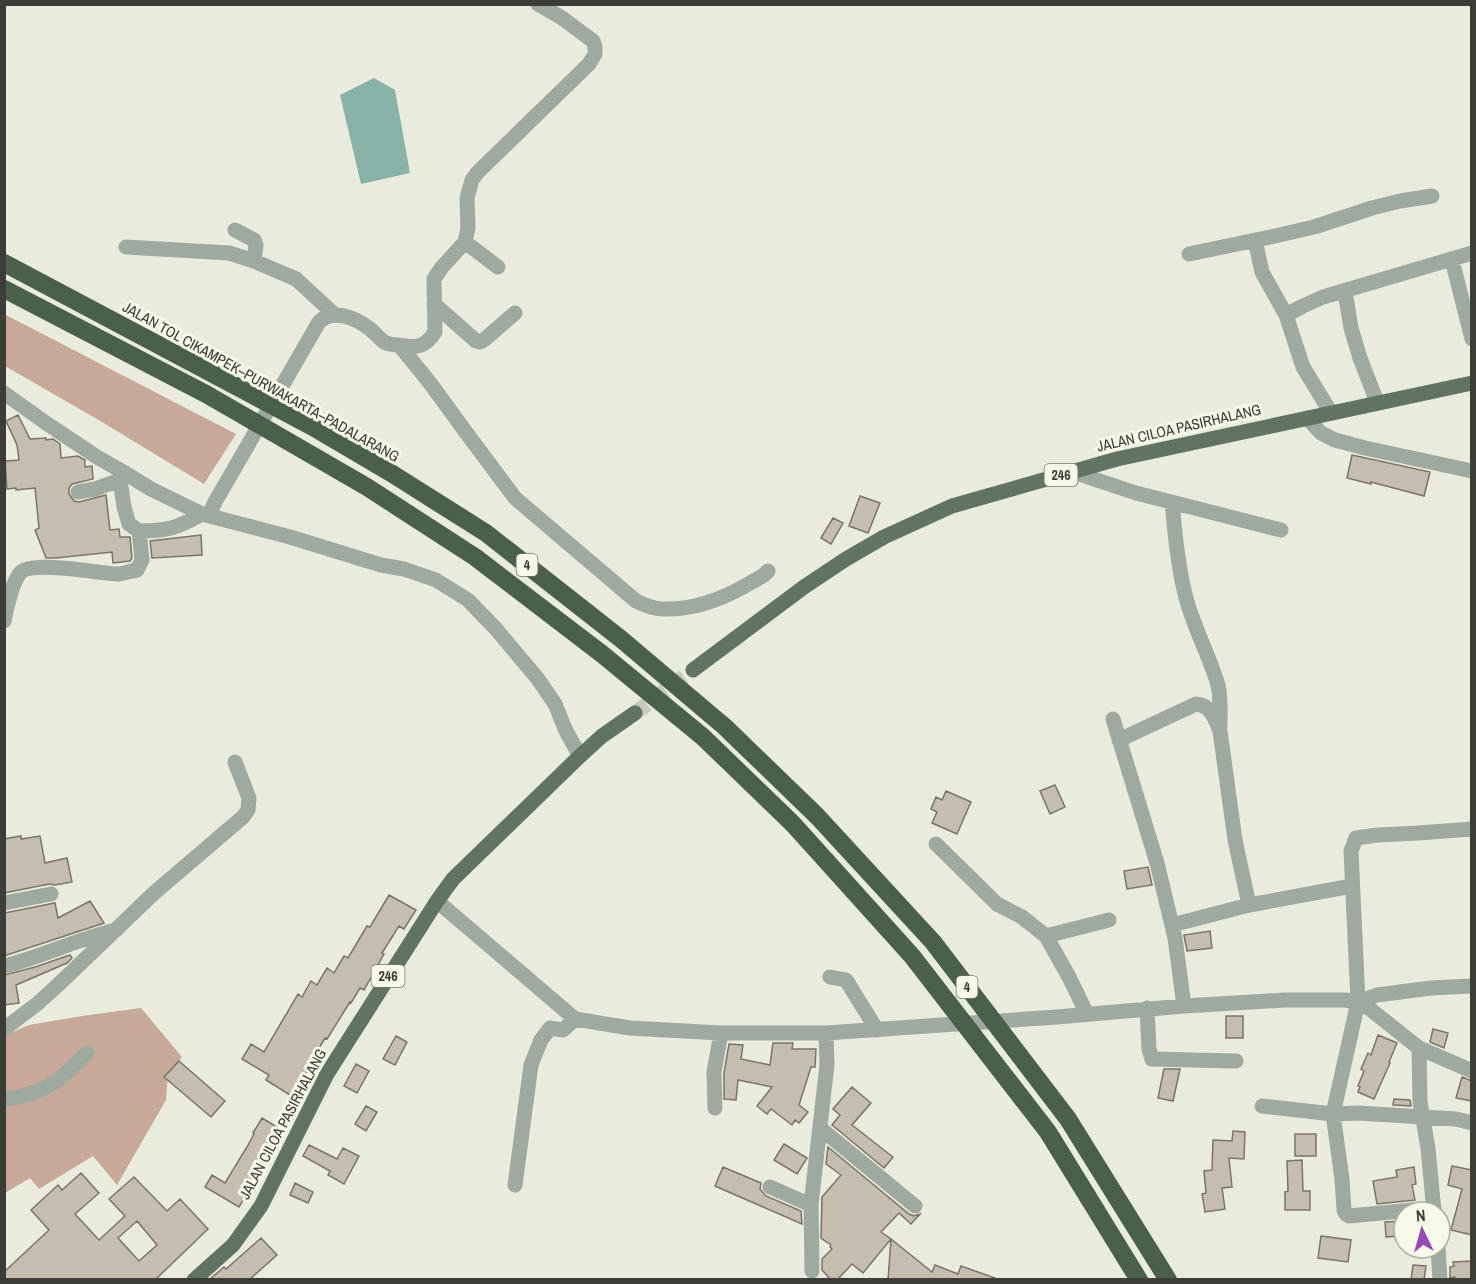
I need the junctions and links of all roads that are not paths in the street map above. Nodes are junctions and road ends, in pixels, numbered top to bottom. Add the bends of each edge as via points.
1 (538, 4) edge
2 (1432, 196) dead end
3 (235, 230) dead end
4 (1254, 240) junction
5 (465, 242) junction
6 (126, 247) dead end
7 (1472, 253) edge
8 (1189, 254) dead end
9 (1452, 260) junction
10 (254, 261) junction
11 (4, 263) edge
12 (498, 267) dead end
13 (4, 289) edge
14 (1345, 291) junction
15 (434, 304) junction
16 (515, 313) dead end
17 (334, 314) junction
18 (1286, 315) junction
19 (1472, 339) edge
20 (400, 346) junction
21 (1472, 383) edge
22 (4, 393) edge
23 (1377, 402) junction
24 (1331, 413) junction
25 (1307, 418) junction
26 (1472, 471) edge
27 (1073, 472) junction
28 (123, 476) junction
29 (78, 492) dead end
30 (1172, 502) junction
31 (209, 510) junction
32 (1281, 530) dead end
33 (139, 531) junction
34 (768, 571) dead end
35 (4, 621) edge
36 (693, 670) tunnel mouth
37 (634, 713) tunnel mouth
38 (1113, 719) dead end
39 (1220, 731) junction
40 (1119, 740) junction
41 (580, 756) junction
42 (235, 762) dead end
43 (1472, 829) edge
44 (936, 844) dead end
45 (1352, 886) junction
46 (51, 894) dead end
47 (437, 901) junction
48 (4, 903) edge
49 (1249, 905) junction
50 (1109, 920) dead end
51 (1172, 925) junction
52 (116, 930) junction
53 (1046, 936) junction
54 (4, 966) edge
55 (830, 977) dead end
56 (1472, 986) edge
57 (1358, 1002) junction
58 (1184, 1006) junction
59 (1147, 1008) junction
60 (1087, 1014) junction
61 (575, 1019) junction
62 (4, 1029) edge
63 (877, 1030) junction
64 (826, 1033) junction
65 (721, 1034) junction
66 (1419, 1048) junction
67 (87, 1053) dead end
68 (1236, 1061) dead end
69 (1472, 1071) edge
70 (4, 1099) edge
71 (1262, 1106) dead end
72 (715, 1108) dead end
73 (1333, 1114) junction
74 (1423, 1117) junction
75 (1472, 1123) edge
76 (820, 1128) junction
77 (515, 1185) dead end
78 (770, 1187) dead end
79 (1433, 1200) edge
80 (811, 1205) junction
81 (915, 1206) dead end
82 (1392, 1212) edge
83 (1439, 1260) edge
84 (812, 1271) dead end
85 (194, 1280) edge
86 (1139, 1280) edge
87 (1168, 1280) edge
88 (1440, 1280) edge

1 - 5 street via 592,41 594,58 472,180
2 - 4 street
3 - 10 street via 254,240
4 - 8 street
4 - 18 street via 1262,272
5 - 12 street
5 - 15 street via 434,279
6 - 10 street via 230,253
7 - 9 street
9 - 14 street
9 - 19 street
10 - 17 street via 296,279
11 - 87 highway, JALAN TOL CIKAMPEK–PURWAKARTA–PADALARANG / 4 via 313,427 486,533 725,727 817,816 933,942 1068,1119
13 - 86 highway, 4 via 206,394 367,487 475,557 703,738 793,824 912,956 1048,1132
14 - 18 street
14 - 23 street via 1351,328
15 - 16 street via 480,342
15 - 20 street via 433,336 416,347
17 - 20 street via 349,317 385,343
17 - 31 street via 322,319 315,328
18 - 24 street via 1304,367
20 - 34 street via 515,498 636,601 661,609 704,604
21 - 23 main road, JALAN CILOA PASIRHALANG / 246
22 - 28 street
23 - 24 main road, JALAN CILOA PASIRHALANG / 246
24 - 25 main road, JALAN CILOA PASIRHALANG / 246
25 - 26 street via 1321,433 1335,440
25 - 27 main road, JALAN CILOA PASIRHALANG / 246
27 - 30 street
27 - 36 main road, JALAN CILOA PASIRHALANG / 246 via 952,506 884,537 804,587
28 - 29 street
28 - 31 street
28 - 33 street via 124,507 129,524
30 - 32 street
30 - 39 street via 1186,598 1218,687
31 - 33 street via 162,531
31 - 41 street via 436,580 468,600 538,679
33 - 35 street via 142,560 137,570 119,574 49,567 21,571
37 - 41 main road, JALAN CILOA PASIRHALANG / 246
38 - 40 street
39 - 40 street via 1209,708 1196,704
39 - 49 street via 1234,840
40 - 51 street
41 - 47 main road, JALAN CILOA PASIRHALANG / 246 via 453,879
42 - 52 street via 249,798 248,810
43 - 45 street via 1356,838 1351,851
44 - 53 street via 997,904 1022,916
45 - 49 street
45 - 57 street
46 - 48 street
47 - 61 street
47 - 85 main road, JALAN CILOA PASIRHALANG / 246 via 327,1074 261,1206 232,1245
49 - 51 street
50 - 53 street
51 - 58 street
52 - 54 street
52 - 62 street via 58,986
53 - 60 street
55 - 63 street via 846,980
56 - 57 street via 1377,994
57 - 58 street via 1285,1000
57 - 66 street
57 - 73 street
58 - 59 street
59 - 60 street
59 - 68 street via 1152,1059
60 - 63 street
61 - 65 street via 630,1028
61 - 77 street via 563,1030 550,1028 531,1065
63 - 64 street
64 - 65 street
64 - 76 street via 827,1065
65 - 72 street via 714,1072
66 - 69 street
66 - 74 street
67 - 70 street via 55,1082
71 - 73 street
73 - 74 street
73 - 82 street via 1344,1210 1347,1215
74 - 75 street
74 - 79 street
76 - 80 street
76 - 81 street
78 - 80 street
80 - 84 street
83 - 88 street

